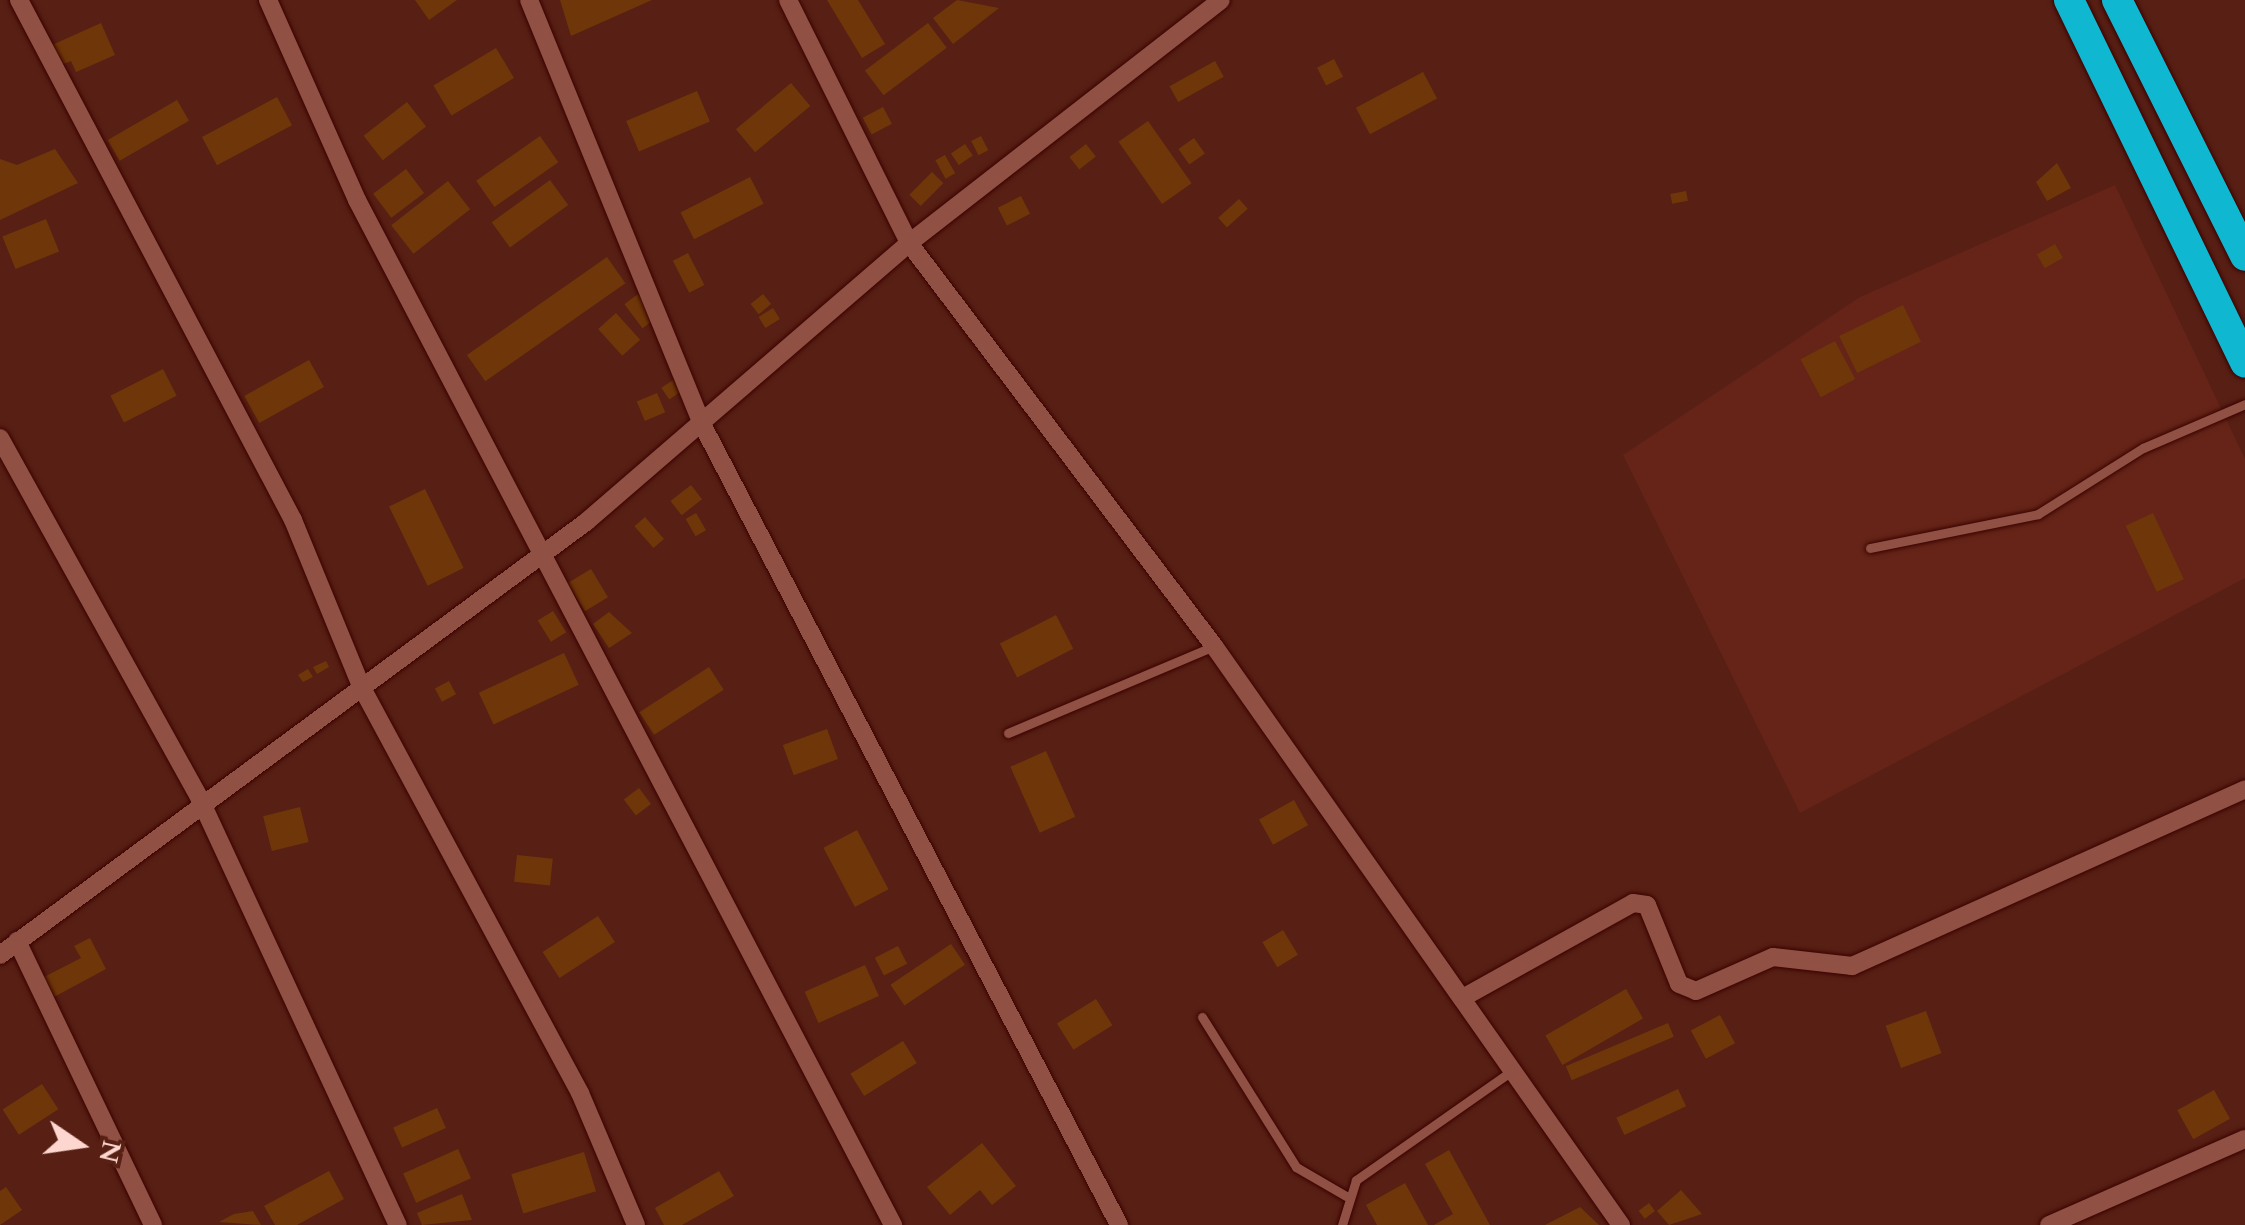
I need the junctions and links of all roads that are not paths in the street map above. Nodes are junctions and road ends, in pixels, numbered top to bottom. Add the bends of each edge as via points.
1 (19, 0) edge
2 (268, 0) edge
3 (529, 0) edge
4 (788, 0) edge
5 (1222, 0) edge
6 (2069, 0) edge
7 (2118, 0) edge
8 (909, 243) junction
9 (2245, 256) edge
10 (2245, 362) edge
11 (2245, 404) edge
12 (704, 428) junction
13 (0, 438) edge
14 (1870, 548) dead end
15 (542, 554) junction
16 (1214, 646) junction
17 (362, 688) junction
18 (1008, 733) dead end
19 (2245, 789) edge
20 (200, 799) junction
21 (17, 942) junction
22 (0, 955) edge
23 (1466, 996) junction
24 (1202, 1017) dead end
25 (1513, 1070) junction
26 (2245, 1138) edge
27 (1346, 1196) junction
28 (153, 1225) edge
29 (398, 1225) edge
30 (636, 1225) edge
31 (893, 1225) edge
32 (1119, 1225) edge
33 (1342, 1225) edge
34 (1621, 1225) edge
35 (2049, 1225) edge

1 - 17 street via 293,520
2 - 15 street via 358,200
3 - 12 street
4 - 8 street
5 - 8 street
6 - 10 highway
7 - 9 highway
8 - 12 street
8 - 16 street
11 - 14 lane via 2144,448 2038,514
12 - 15 street
12 - 32 street
13 - 20 street
15 - 17 street
15 - 31 street
16 - 18 lane
16 - 23 street
17 - 20 street
17 - 30 street via 580,1092
19 - 23 street via 1852,966 1772,957 1696,991 1679,984 1647,905 1633,903
20 - 21 street
20 - 29 street
21 - 22 street
21 - 28 street
23 - 25 street
24 - 27 lane via 1296,1168
25 - 27 lane
25 - 34 street
26 - 35 street
27 - 33 lane

